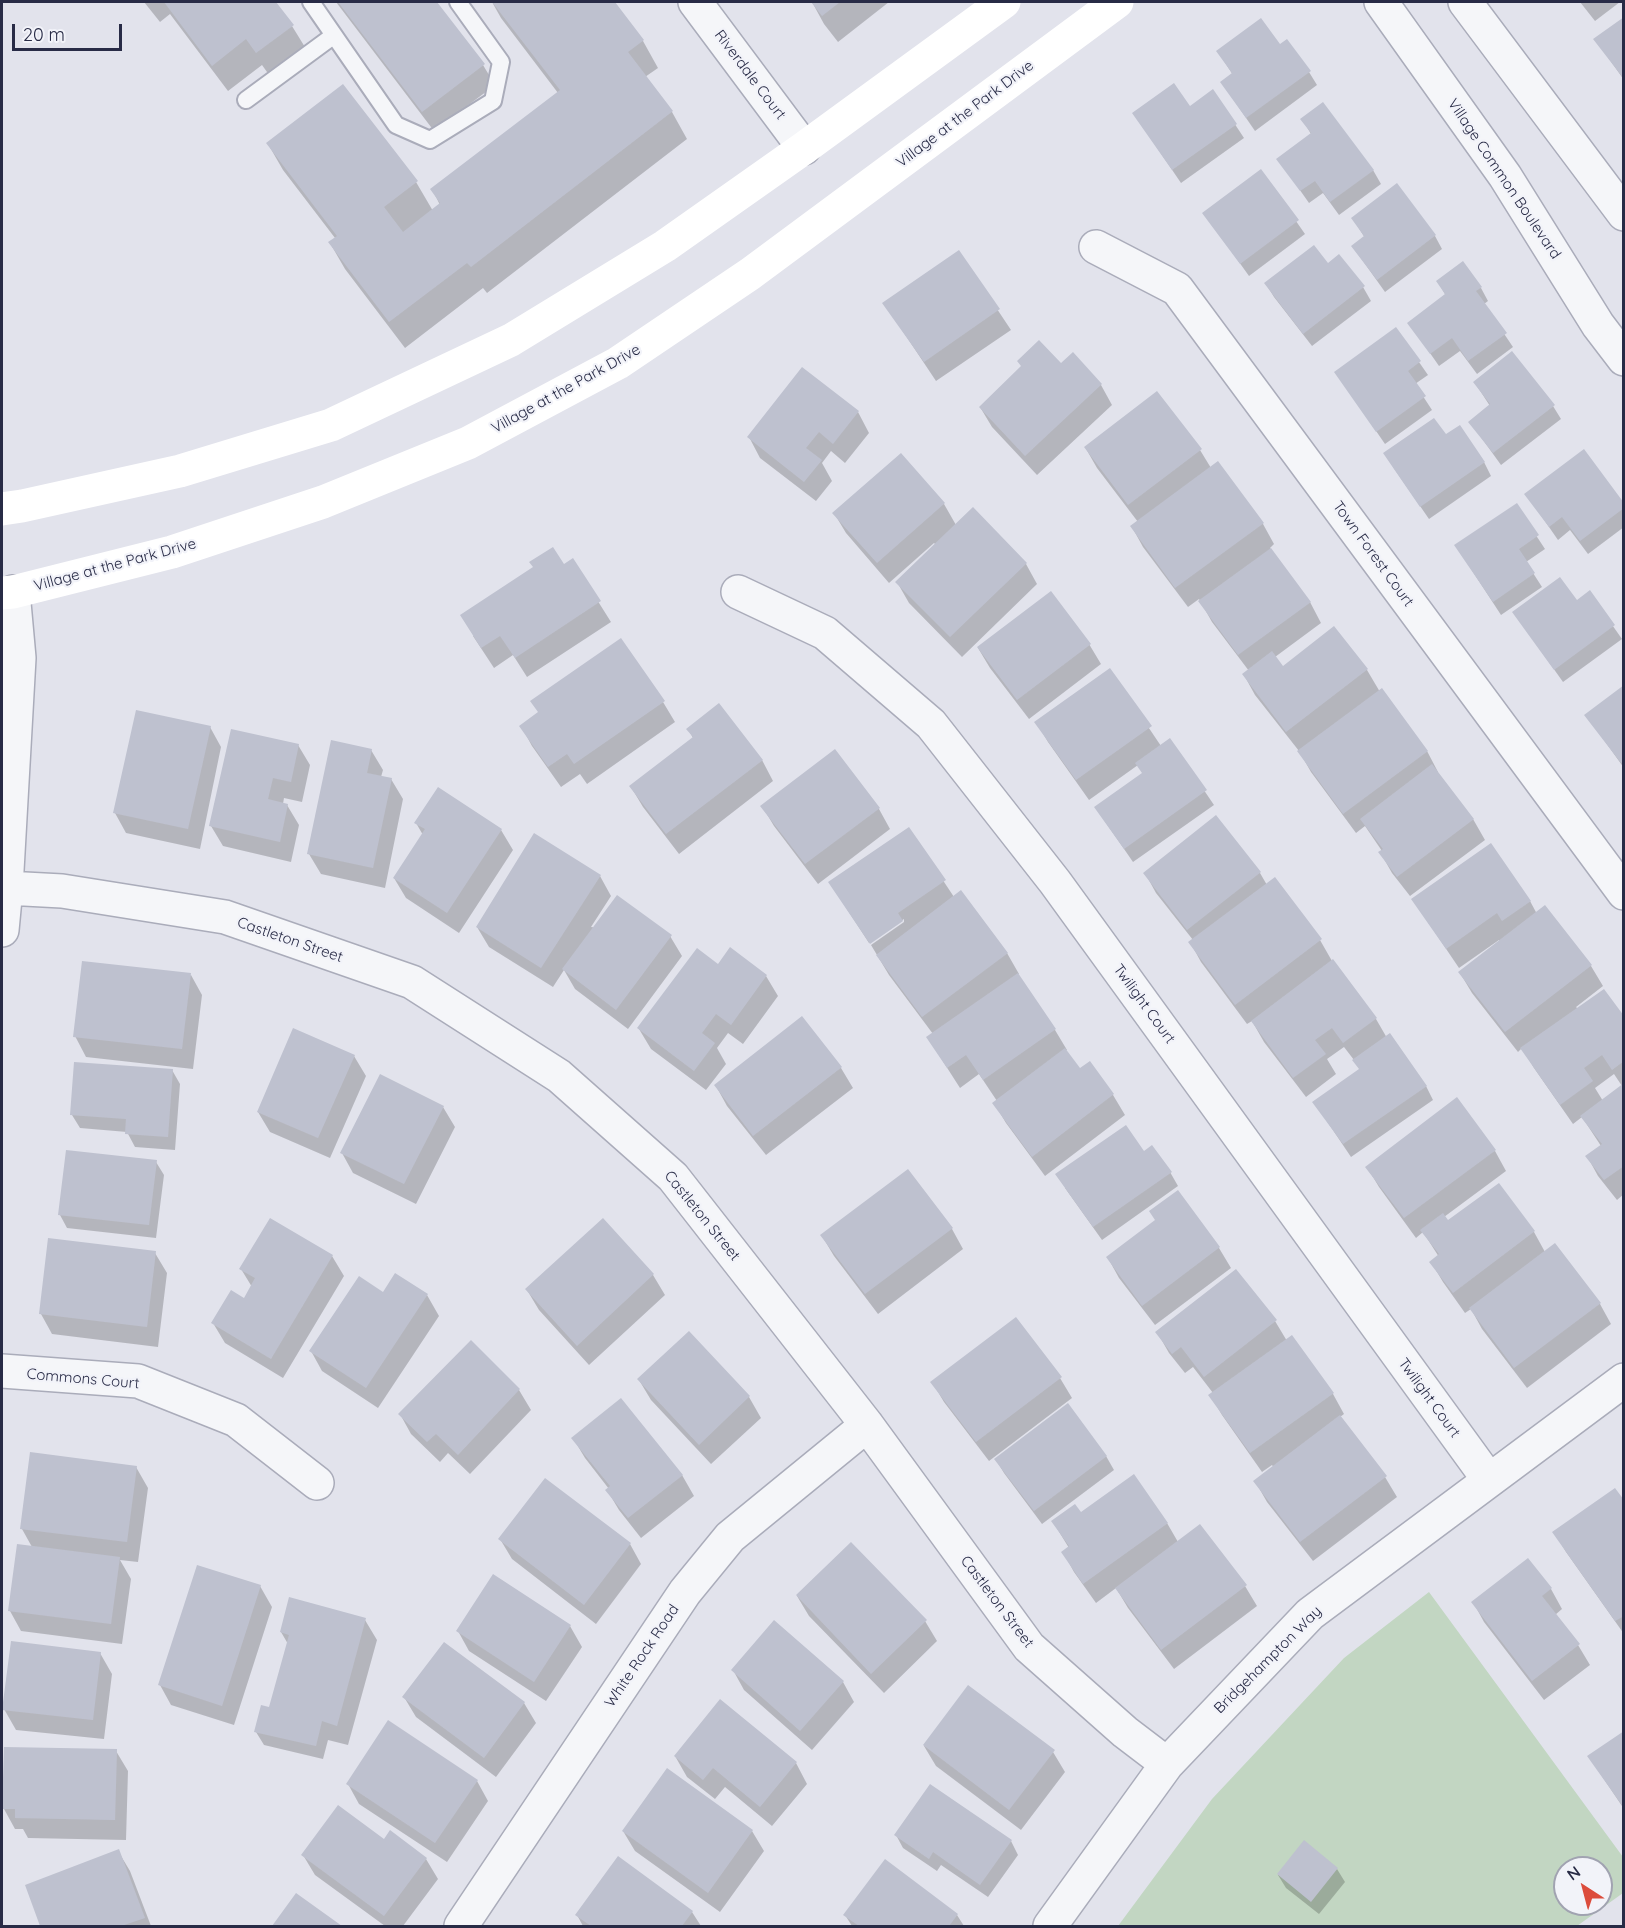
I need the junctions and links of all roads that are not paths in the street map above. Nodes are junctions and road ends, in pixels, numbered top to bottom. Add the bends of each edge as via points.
1 (311, 2) edge
2 (458, 2) edge
3 (695, 2) edge
4 (1004, 2) edge
5 (1117, 2) edge
6 (1381, 2) edge
7 (1465, 2) edge
8 (333, 36) junction
9 (246, 100) dead end
10 (804, 148) junction
11 (1623, 214) edge
12 (1096, 247) dead end
13 (1623, 359) edge
14 (2, 509) edge
15 (738, 592) dead end
16 (7, 593) edge
17 (6, 888) junction
18 (1623, 893) edge
19 (2, 930) edge
20 (2, 1371) edge
21 (1623, 1380) edge
22 (867, 1425) junction
23 (1489, 1480) junction
24 (317, 1483) dead end
25 (1167, 1764) junction
26 (461, 1926) edge
27 (1050, 1926) edge

1 - 8 lane
2 - 8 lane via 501,62 493,101 430,140 396,125
3 - 10 street, Riverdale Court
4 - 10 street
5 - 16 street, Village at the Park Drive via 750,274 618,363 468,443 323,502 172,552
6 - 13 street, Village Common Boulevard via 1505,176
7 - 11 street
8 - 9 lane
10 - 14 street via 665,246 511,340 331,425 180,471
12 - 18 street, Town Forest Court via 1177,289
15 - 23 street, Twilight Court via 825,633 931,724 1055,882
16 - 17 street via 19,658
17 - 19 street
17 - 22 street, Castleton Street via 62,891 225,917 412,982 559,1076 673,1177
20 - 24 street, Commons Court via 138,1381 236,1420
21 - 23 street, Bridgehampton Way
22 - 25 street, Castleton Street via 1029,1647
22 - 26 street, White Rock Road via 730,1537 685,1593
23 - 25 street, Bridgehampton Way via 1310,1614
25 - 27 street, Bridgehampton Way

